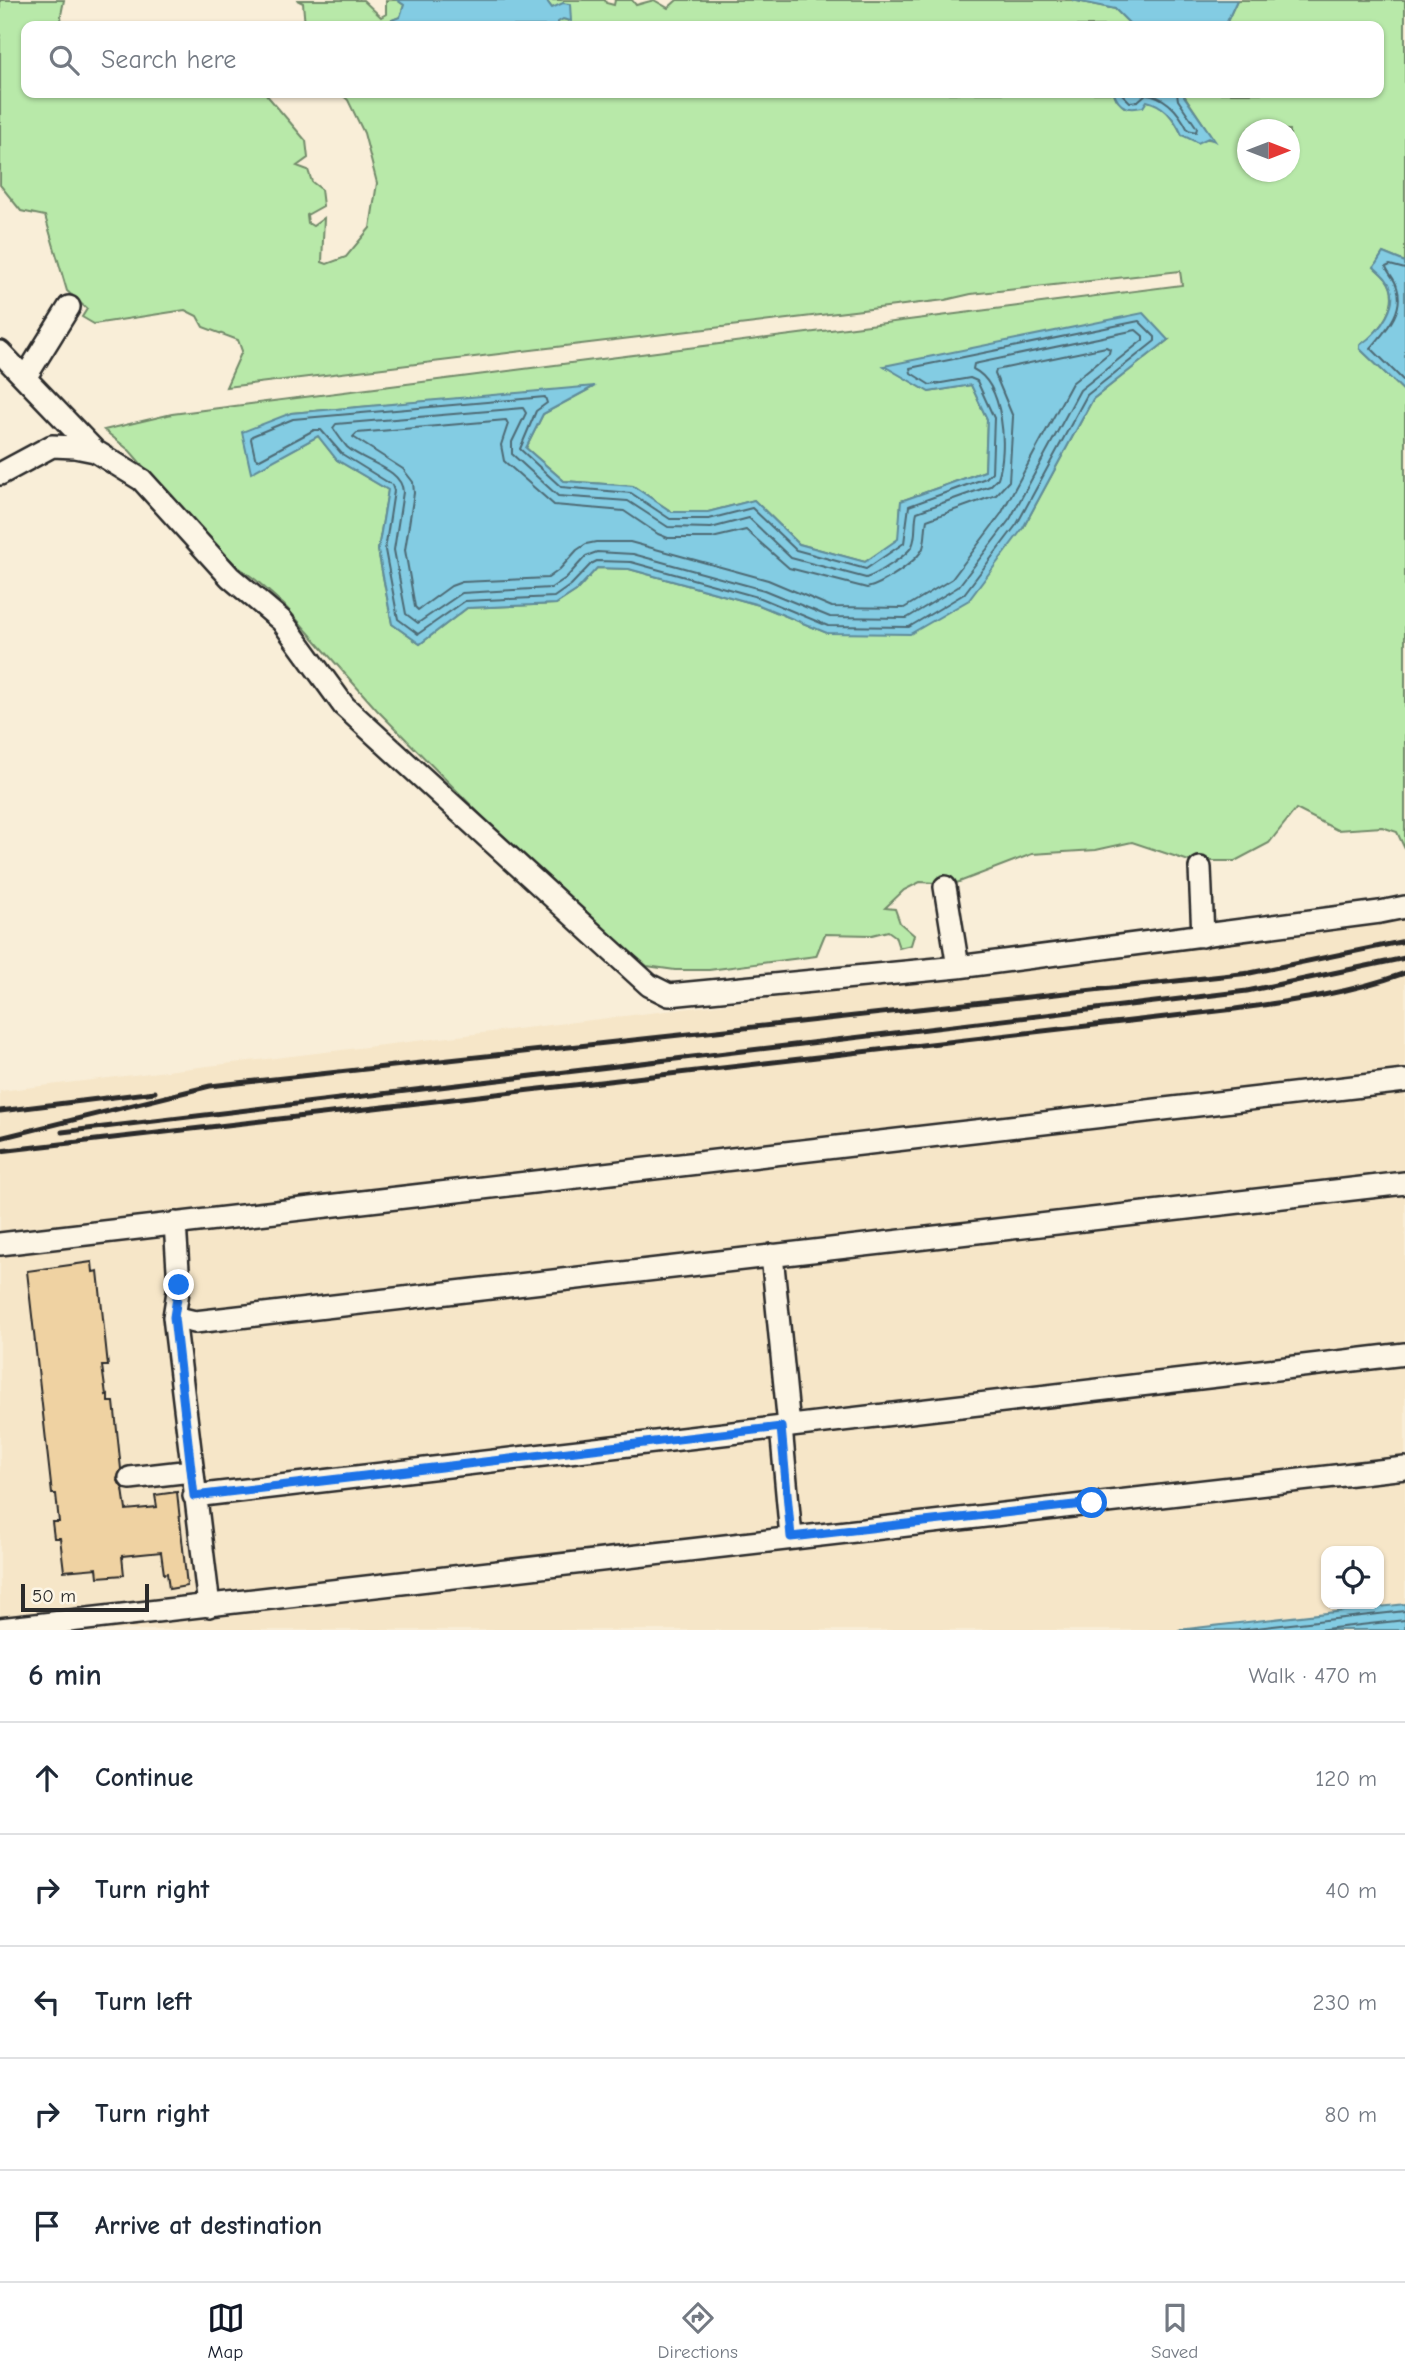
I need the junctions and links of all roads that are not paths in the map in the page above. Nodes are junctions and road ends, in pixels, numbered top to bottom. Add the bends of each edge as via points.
1 (69, 307) dead end
2 (0, 352) edge
3 (25, 378) junction
4 (95, 451) junction
5 (0, 474) edge
6 (1200, 868) dead end
7 (945, 887) dead end
8 (1405, 907) edge
9 (1203, 936) junction
10 (958, 967) junction
11 (1405, 1081) edge
12 (1405, 1183) edge
13 (175, 1223) junction
14 (0, 1244) edge
15 (772, 1255) junction
16 (174, 1317) junction
17 (1405, 1354) edge
18 (785, 1427) junction
19 (1405, 1468) edge
20 (191, 1471) junction
21 (130, 1478) dead end
22 (194, 1496) junction
23 (791, 1537) junction
24 (209, 1606) junction
25 (1, 1624) edge

1 - 3 lane
2 - 3 lane
3 - 4 lane
4 - 5 lane via 52,446
4 - 10 lane via 142,480 230,577 282,621 344,706 649,985 669,995
6 - 9 lane
7 - 10 lane
8 - 9 lane
9 - 10 lane
11 - 13 lane
12 - 15 lane
13 - 14 lane
13 - 16 lane via 179,1285
15 - 16 lane via 195,1322
15 - 18 lane
16 - 20 lane
17 - 18 lane
18 - 22 lane
18 - 23 lane
19 - 23 lane
20 - 21 lane
20 - 22 lane
22 - 24 lane
23 - 24 lane
24 - 25 lane

